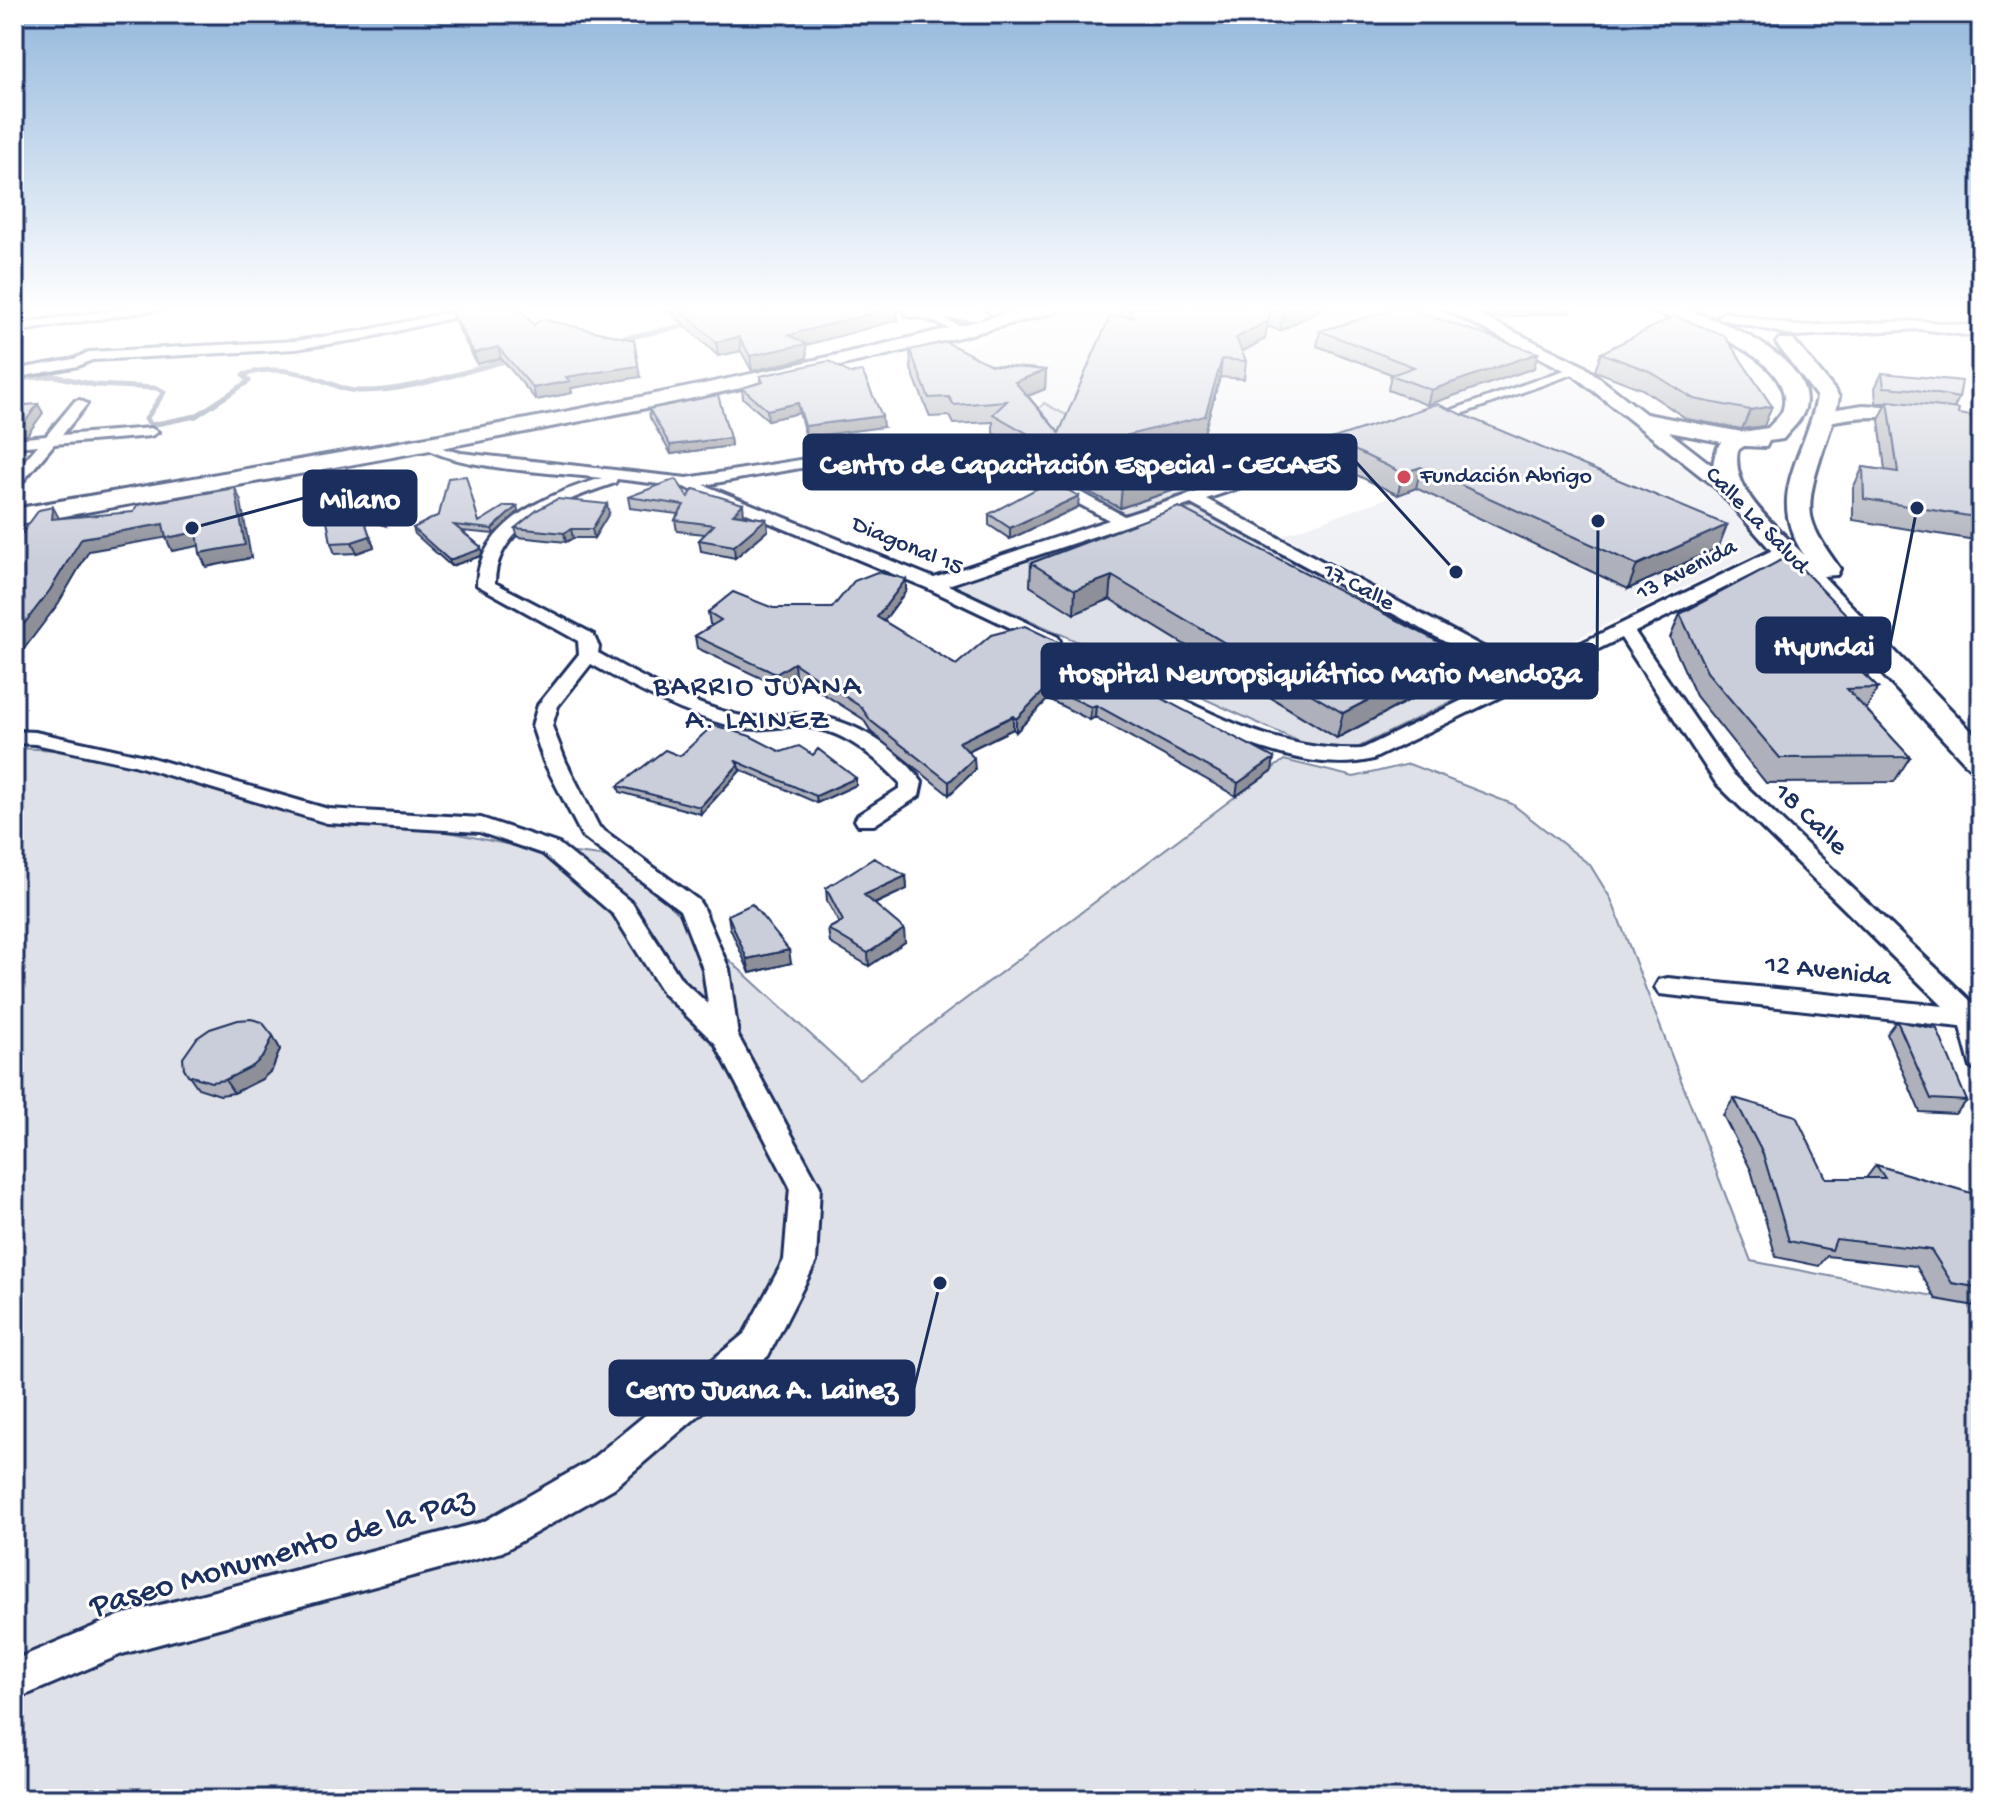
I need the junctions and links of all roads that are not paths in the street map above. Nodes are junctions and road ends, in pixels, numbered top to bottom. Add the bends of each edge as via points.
1 (613, 393) edge
2 (697, 393) edge
3 (1511, 393) edge
4 (1608, 393) edge
5 (1793, 393) edge
6 (1826, 393) edge
7 (80, 404) dead end
8 (1825, 418) junction
9 (1646, 421) junction
10 (1416, 425) edge
11 (1981, 427) edge
12 (151, 432) dead end
13 (1775, 434) junction
14 (1738, 437) junction
15 (48, 440) junction
16 (1371, 440) edge
17 (14, 443) edge
18 (427, 443) junction
19 (1816, 444) junction
20 (1804, 470) junction
21 (620, 476) junction
22 (14, 483) edge
23 (687, 483) junction
24 (1729, 487) junction
25 (1194, 499) junction
26 (14, 502) edge
27 (14, 517) edge
28 (1124, 522) junction
29 (1799, 542) junction
30 (933, 584) junction
31 (1625, 631) junction
32 (588, 655) junction
33 (1523, 676) junction
34 (1981, 731) edge
35 (14, 737) edge
36 (1349, 759) joint
37 (1981, 760) edge
38 (866, 820) dead end
39 (1668, 987) dead end
40 (1978, 1021) edge
41 (725, 1036) junction
42 (1981, 1061) edge
43 (14, 1680) edge

1 - 26 main road
2 - 18 main road
3 - 10 street
4 - 9 main road, Calle La Salud
5 - 13 main road via 1794,409
6 - 8 main road
7 - 15 street
8 - 11 street via 1858,410 1896,412
8 - 19 main road
9 - 14 main road
9 - 24 main road, Calle La Salud
12 - 15 street
13 - 14 main road
13 - 19 main road via 1783,442
14 - 20 main road via 1791,456
14 - 24 main road via 1723,454
15 - 17 street
15 - 22 street
16 - 25 street
18 - 21 street, Diagonal 15 via 461,457
18 - 27 main road
19 - 20 main road
20 - 29 main road via 1795,507
21 - 23 street, Diagonal 15
21 - 32 street via 565,493 510,529 492,551 484,575 486,585 586,638
23 - 28 street via 974,444
23 - 30 street, Diagonal 15
24 - 29 main road, Calle La Salud via 1748,508
25 - 28 street
25 - 33 street, 17 Calle
28 - 30 street
29 - 31 street, 13 Avenida
29 - 34 main road, Calle La Salud
29 - 37 main road, Calle La Salud via 1842,614
30 - 36 street, Diagonal 15 via 1266,741 1296,752
31 - 33 street, 13 Avenida
31 - 40 street, 18 Calle via 1724,778
32 - 38 street via 678,702 747,723 804,720 844,729 883,751 912,787
32 - 41 street via 548,705 542,726 590,831 690,906 716,969
33 - 36 street, 13 Avenida
35 - 41 street, Paseo Monumento de la Paz via 138,760 327,816 481,825 551,849 623,909 672,986
39 - 40 street, 12 Avenida
40 - 42 street
41 - 43 street, Paseo Monumento de la Paz via 805,1187 800,1262 756,1345 601,1475 489,1539 121,1635

